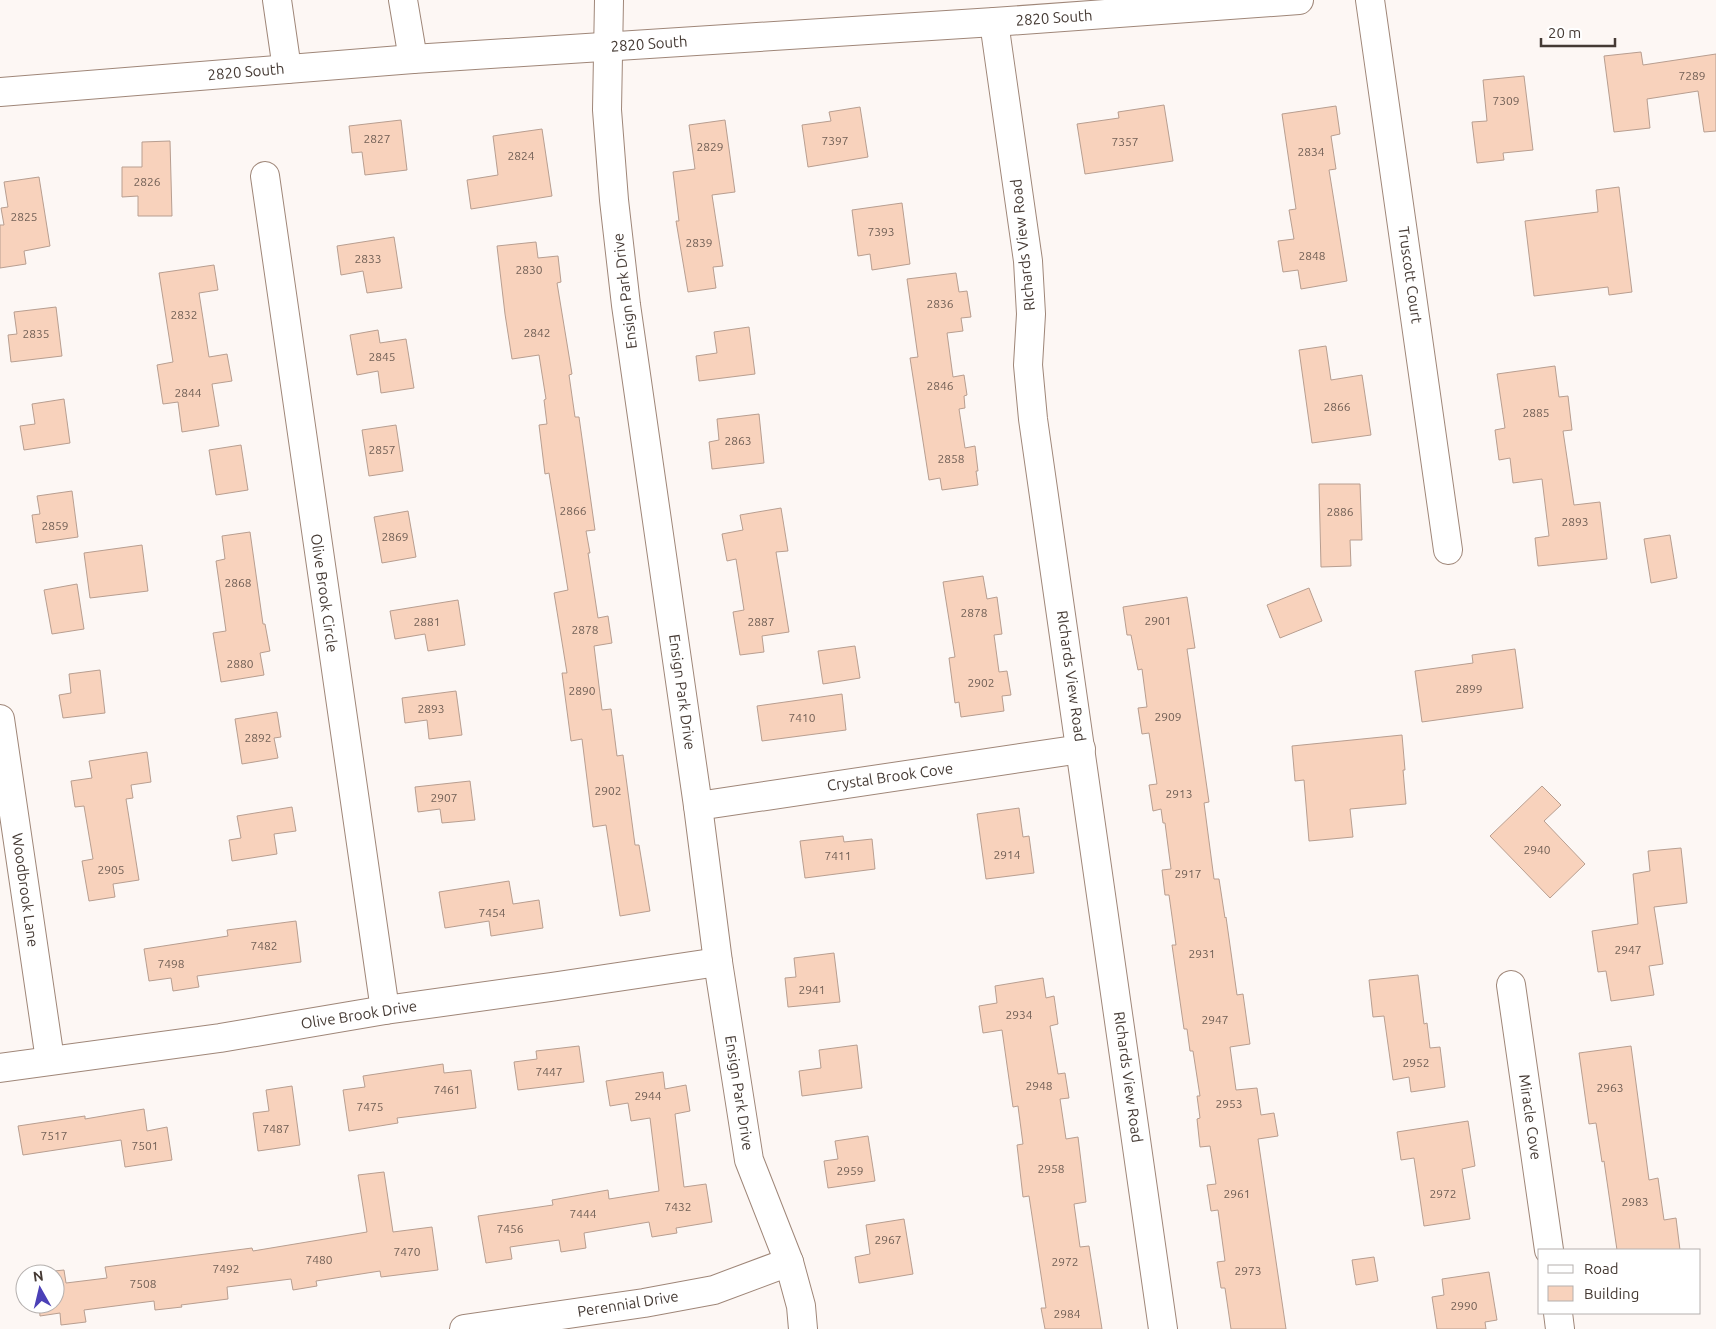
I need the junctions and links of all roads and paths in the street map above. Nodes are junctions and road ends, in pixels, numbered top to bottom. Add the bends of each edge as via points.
1 (277, 0) edge
2 (403, 0) edge
3 (610, 0) edge
4 (1299, 0) edge
5 (1370, 0) edge
6 (994, 22) junction
7 (607, 46) junction
8 (412, 58) junction
9 (286, 69) junction
10 (0, 92) edge
11 (265, 176) dead end
12 (1448, 550) dead end
13 (0, 719) edge
14 (1082, 749) junction
15 (698, 806) junction
16 (718, 962) junction
17 (1512, 985) dead end
18 (385, 1010) junction
19 (50, 1060) junction
20 (0, 1068) edge
21 (1549, 1249) edge
22 (789, 1262) junction
23 (1558, 1314) edge
24 (464, 1329) edge
25 (804, 1329) edge
26 (1163, 1329) edge
27 (1560, 1329) edge

1 - 9 street
2 - 8 street
3 - 7 street, Ensign Park Drive
4 - 6 street, 2820 South
5 - 12 street, Truscott Court
6 - 7 street, 2820 South
6 - 14 street, RIchards View Road via 1028,261 1031,314 1028,365 1033,419
7 - 8 street, 2820 South
7 - 15 street, Ensign Park Drive via 607,110 626,305
8 - 9 street, 2820 South
9 - 10 street, 2820 South
11 - 18 street, Olive Brook Circle
13 - 19 street, Woodbrook Lane
14 - 15 street, Crystal Brook Cove
14 - 26 street, RIchards View Road
15 - 16 street, Ensign Park Drive
16 - 18 street, Olive Brook Drive
16 - 22 street, Ensign Park Drive via 749,1160
17 - 21 street, Miracle Cove
18 - 19 street, Olive Brook Drive via 220,1038
19 - 20 street, Olive Brook Drive
22 - 24 street, Perennial Drive via 714,1290
22 - 25 street, Ensign Park Drive
23 - 27 street

